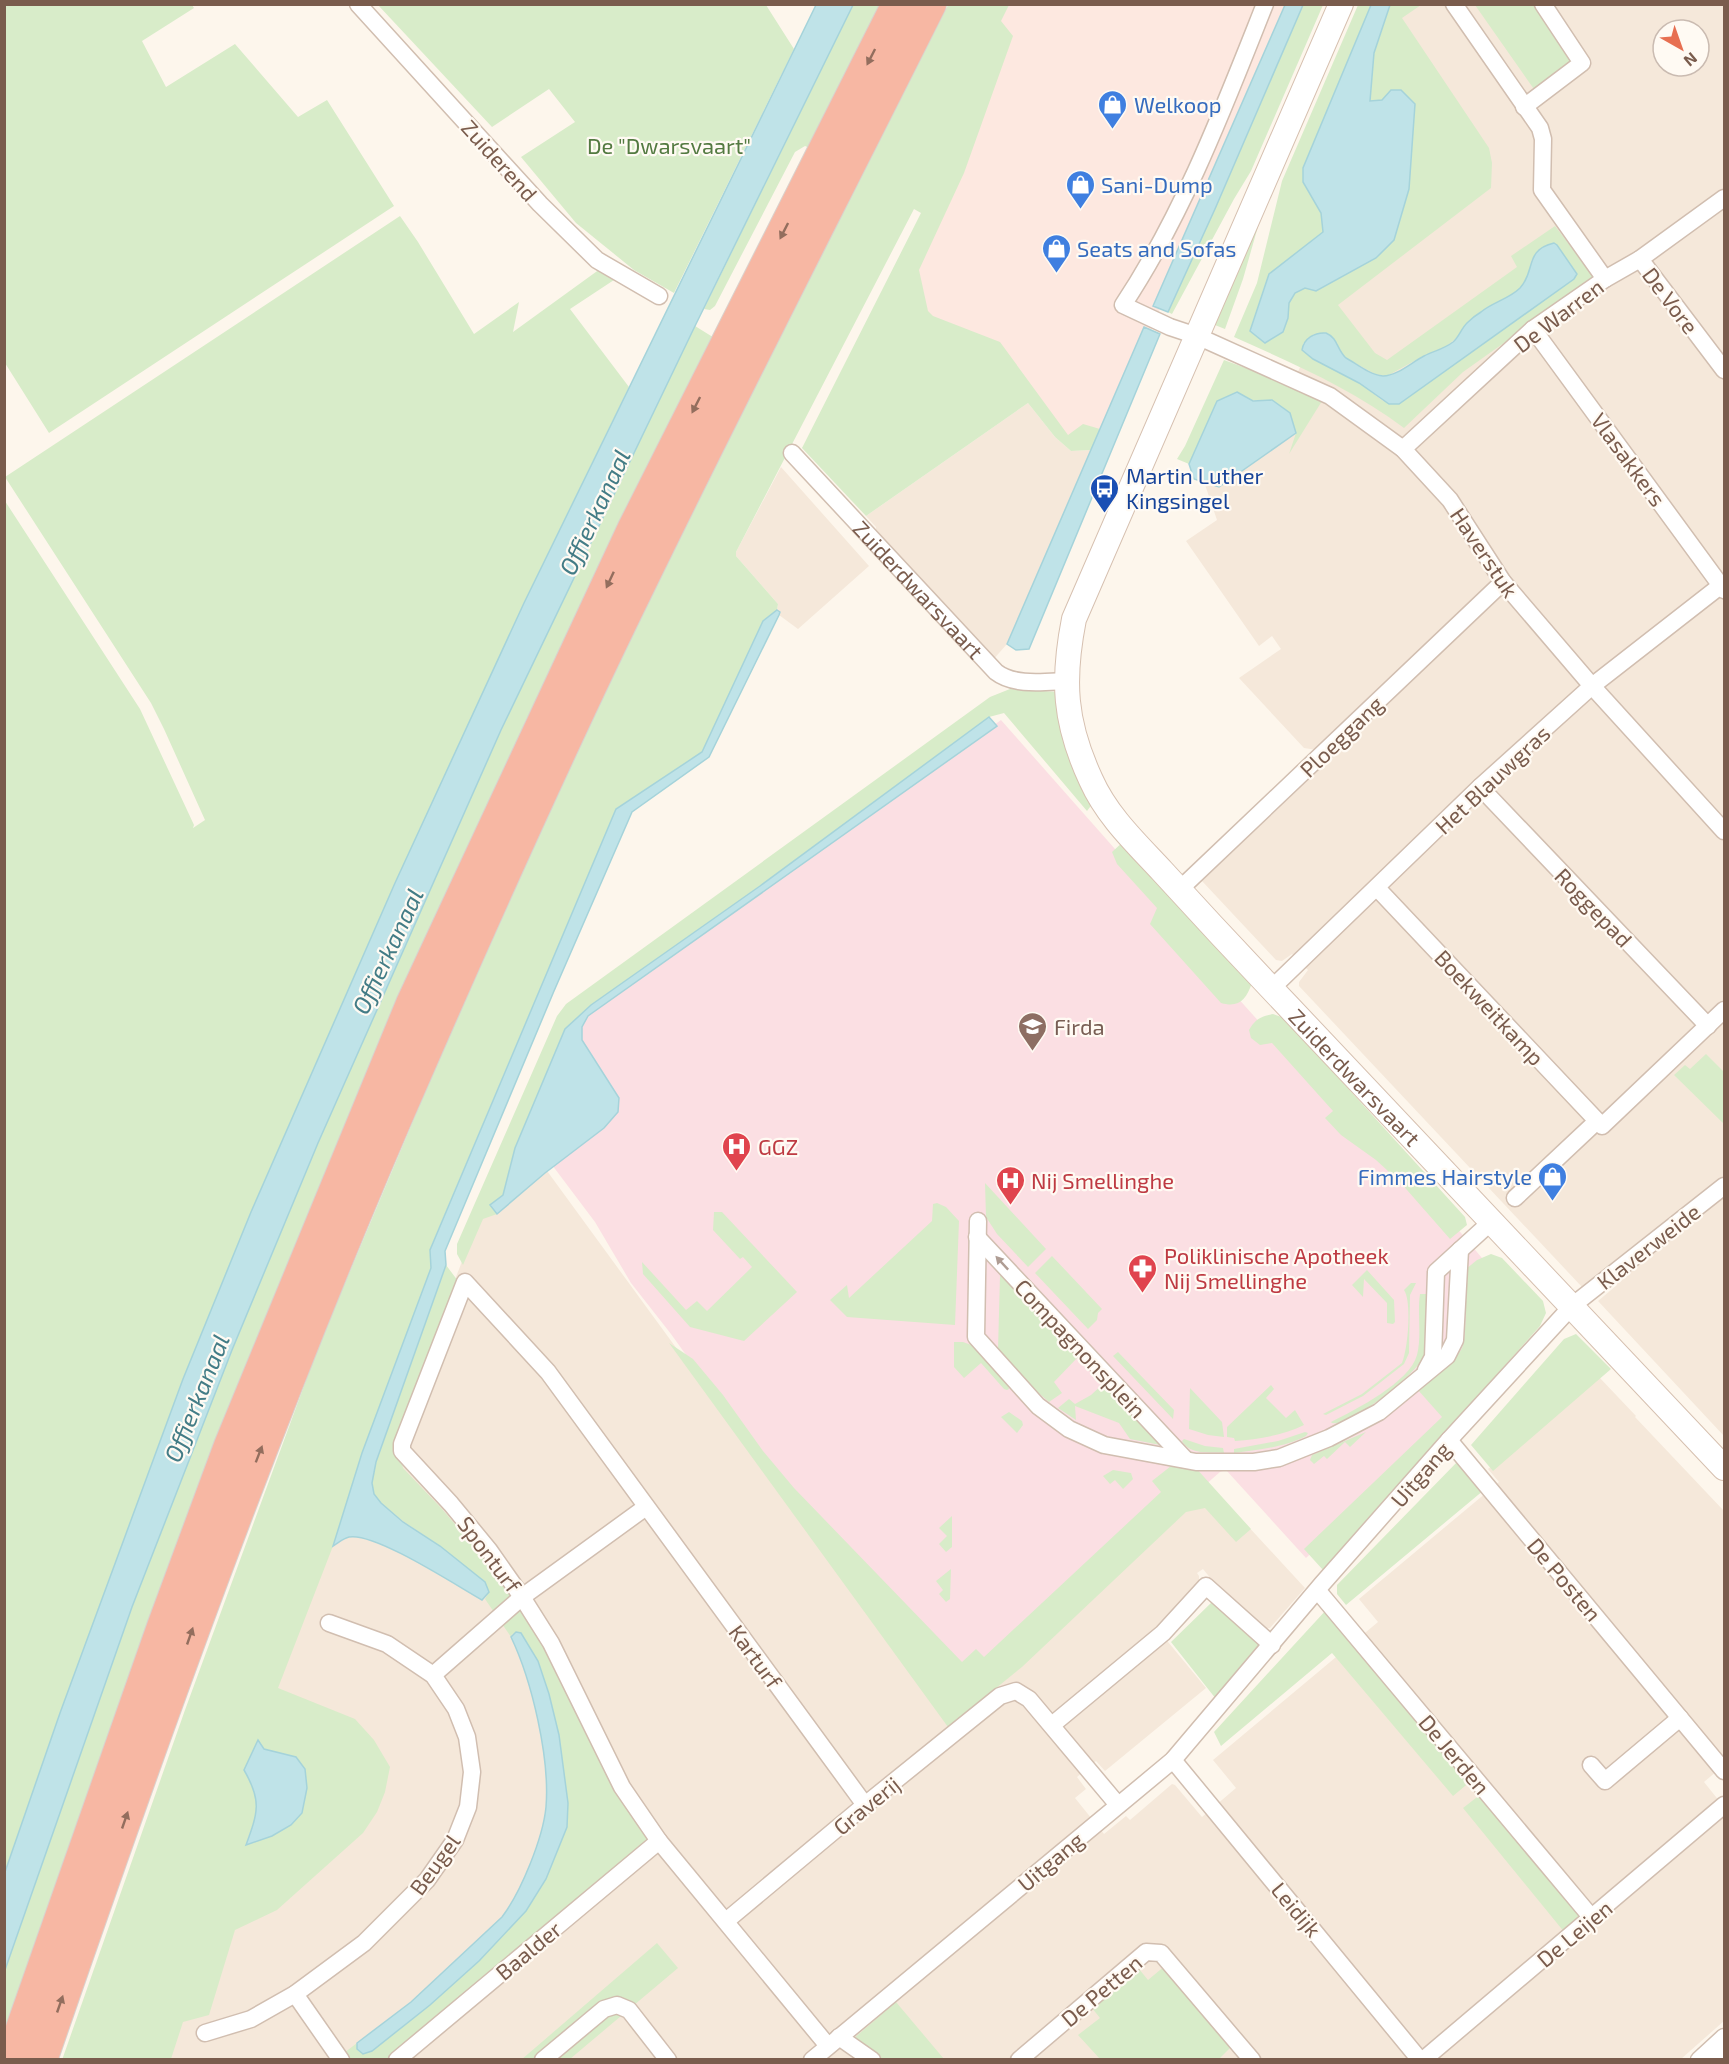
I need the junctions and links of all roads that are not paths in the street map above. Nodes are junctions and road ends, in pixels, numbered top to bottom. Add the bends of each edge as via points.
1 (358, 4) edge
2 (898, 4) edge
3 (930, 4) edge
4 (1265, 4) edge
5 (1341, 4) edge
6 (1454, 4) edge
7 (1543, 4) edge
8 (1524, 107) junction
9 (1725, 198) edge
10 (1640, 258) junction
11 (1605, 279) junction
12 (659, 296) dead end
13 (1533, 329) junction
14 (1197, 336) junction
15 (1725, 370) edge
16 (1403, 449) junction
17 (792, 453) dead end
18 (1503, 582) junction
19 (1723, 586) edge
20 (1066, 681) junction
21 (1592, 686) junction
22 (1480, 788) junction
23 (1725, 831) edge
24 (1377, 888) junction
25 (1179, 890) junction
26 (1271, 989) junction
27 (1725, 1010) edge
28 (1708, 1026) junction
29 (1600, 1124) junction
30 (1725, 1186) edge
31 (1515, 1198) dead end
32 (1492, 1221) junction
33 (1460, 1250) junction
34 (1572, 1306) junction
35 (1426, 1371) junction
36 (548, 1372) joint
37 (1449, 1440) junction
38 (1185, 1459) junction
39 (1725, 1468) edge
40 (646, 1507) junction
41 (1318, 1591) junction
42 (522, 1597) junction
43 (329, 1623) dead end
44 (1272, 1645) junction
45 (433, 1675) junction
46 (1680, 1718) junction
47 (1052, 1725) junction
48 (1173, 1760) junction
49 (1592, 1765) dead end
50 (1725, 1771) edge
51 (865, 1805) junction
52 (1118, 1805) junction
53 (1725, 1805) edge
54 (659, 1842) junction
55 (1592, 1918) junction
56 (726, 1921) junction
57 (295, 1994) junction
58 (205, 2033) dead end
59 (1725, 2037) edge
60 (834, 2041) junction
61 (10, 2060) edge
62 (41, 2060) edge
63 (341, 2060) edge
64 (397, 2060) edge
65 (543, 2060) edge
66 (668, 2060) edge
67 (812, 2060) edge
68 (872, 2060) edge
69 (1019, 2060) edge
70 (1252, 2060) edge
71 (1422, 2060) edge
72 (1699, 2060) edge

1 - 12 street, Zuiderend via 540,204 597,260
2 -> 61 highway via 633,530 412,1004 230,1446
62 -> 3 highway via 204,1598 415,1074 641,580
4 - 14 street via 1176,212 1123,305
5 - 14 street
6 - 8 street
7 - 8 street via 1582,63
8 - 11 street via 1540,128 1543,139 1542,190
9 - 10 street, De Warren
10 - 11 street, De Warren
10 - 15 street, De Vore
11 - 13 street, De Warren
13 - 16 street, De Warren
13 - 19 street, Vlasakkers
14 - 16 street, Haverstuk via 1330,396
14 - 20 street, Zuiderdwarsvaart via 1074,619
16 - 18 street, Haverstuk via 1450,500
17 - 20 street, Zuiderdwarsvaart via 996,672 1006,680
18 - 21 street, Haverstuk
18 - 25 street, Ploeggang
19 - 21 street, Het Blauwgras
20 - 25 street, Zuiderdwarsvaart via 1069,720 1101,799 1113,818
21 - 22 street, Het Blauwgras
21 - 23 street, Haverstuk
22 - 24 street, Het Blauwgras
22 - 28 street, Roggepad
24 - 26 street, Het Blauwgras
24 - 29 street, Boekweitkamp
25 - 26 street, Zuiderdwarsvaart
26 - 32 street, Zuiderdwarsvaart
27 - 28 street
28 - 29 street
29 - 31 street
30 - 34 street, Klaverweide
32 - 33 street
32 - 34 street, Zuiderdwarsvaart
33 - 35 street via 1436,1272 1433,1358
33 - 35 street, Compagnonsplein via 1455,1340 1448,1354
34 - 37 street, Uitgang
34 - 39 street, Zuiderdwarsvaart
35 - 38 street, Compagnonsplein via 1379,1412 1295,1453 1254,1462
36 - 40 street, Karturf
36 - 42 street, Sponturf via 465,1282 402,1444 407,1458 459,1513
37 - 41 street, Uitgang
37 - 46 street, De Posten
38 -> 38 street, Compagnonsplein via 977,1229 976,1337 1038,1406 1069,1429 1104,1445
40 - 42 street
40 - 51 street, Karturf
41 - 44 street, Uitgang
41 - 55 street, De Jerden
42 - 45 street
42 - 54 street, Sponturf via 551,1642 622,1787
43 - 45 street, Beugel via 387,1644
44 - 47 street via 1206,1586 1163,1633
44 - 48 street, Uitgang
45 - 57 street, Beugel via 456,1709 467,1737 472,1772 468,1807 455,1840 428,1880 364,1943
46 - 49 street via 1605,1781
46 - 50 street, De Posten
47 - 51 street, Graverij via 1029,1699 1016,1691 1000,1696
47 - 52 street, Graverij
48 - 52 street, Uitgang
48 - 71 street, Leidijk
51 - 56 street, Graverij
52 - 60 street, Uitgang
53 - 55 street, De Leijen
54 - 56 street, Sponturf
54 - 64 street, Baalder
55 - 71 street, De Leijen
56 - 60 street
57 - 58 street, Beugel via 251,2019
57 - 63 street
59 - 72 street
60 - 67 street, Uitgang
60 - 68 street
65 - 66 street via 604,2009 617,2005 629,2010
69 - 70 street, De Petten via 1146,1952 1161,1953

